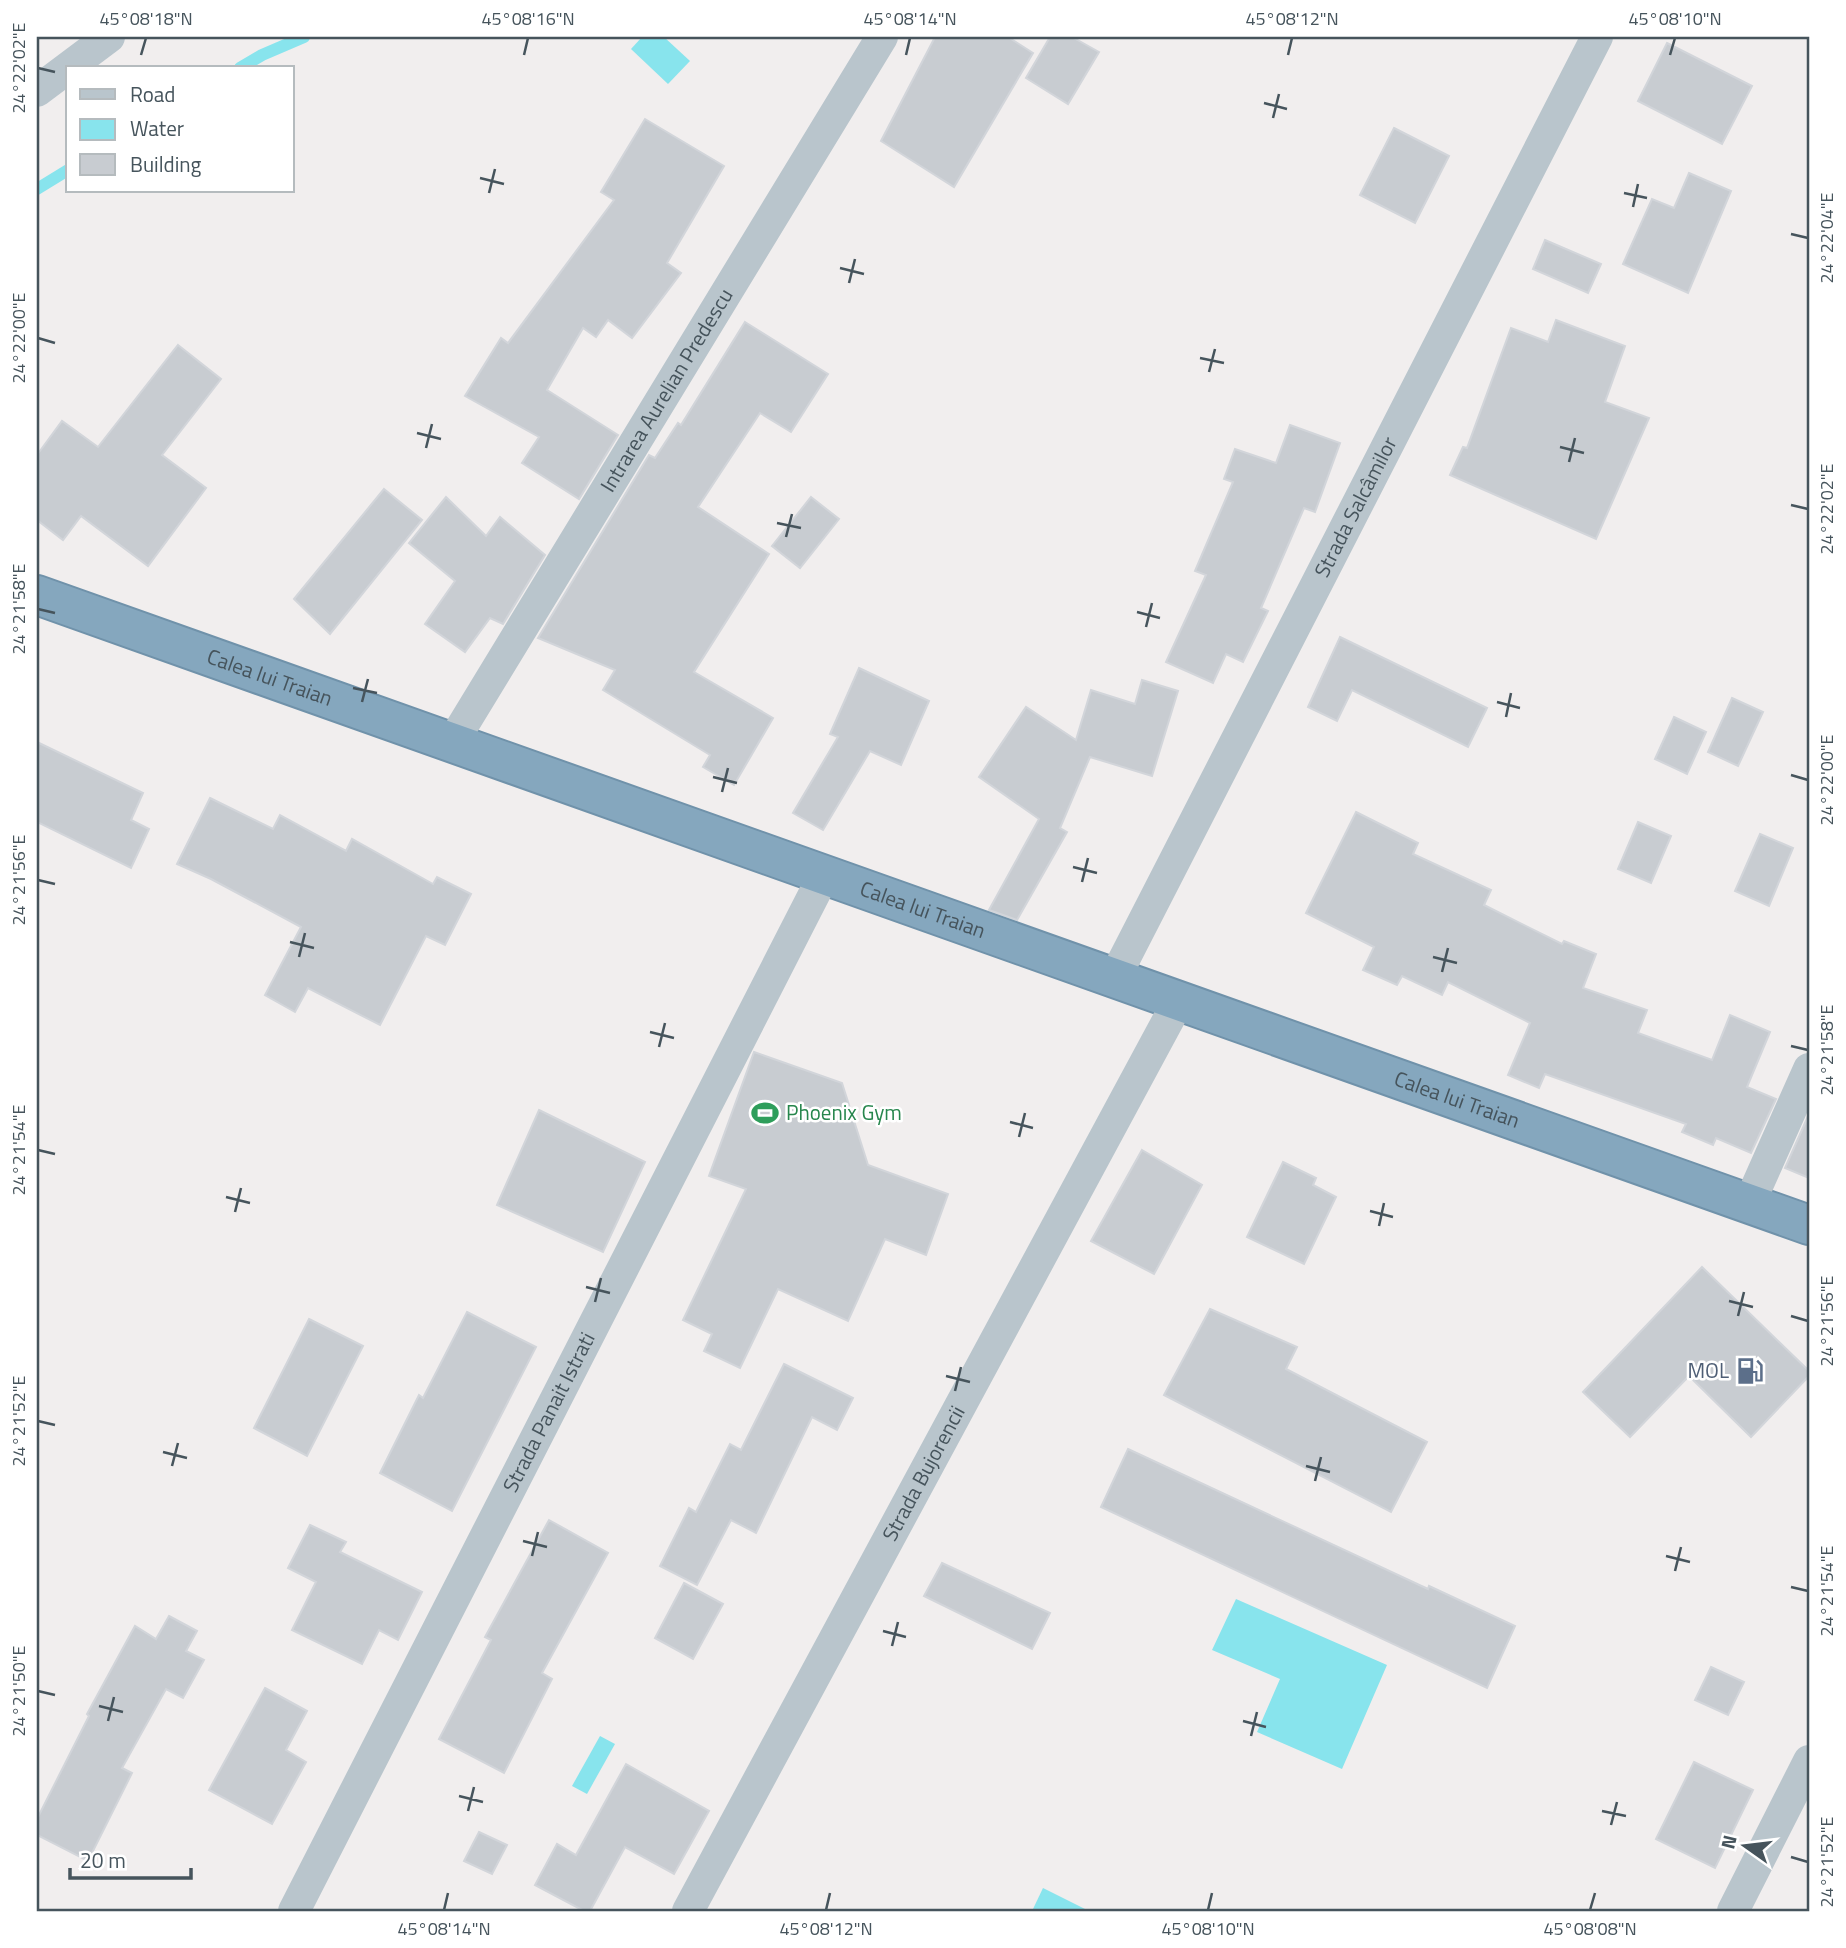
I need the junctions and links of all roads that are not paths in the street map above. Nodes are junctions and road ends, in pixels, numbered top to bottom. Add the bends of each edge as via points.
1 (108, 37) edge
2 (882, 37) edge
3 (1597, 37) edge
4 (70, 66) edge
5 (66, 69) edge
6 (37, 91) edge
7 (37, 594) edge
8 (452, 743) junction
9 (824, 875) junction
10 (1115, 977) junction
11 (1179, 1000) junction
12 (1809, 1069) edge
13 (1749, 1203) junction
14 (1809, 1225) edge
15 (1809, 1761) edge
16 (294, 1911) edge
17 (688, 1911) edge
18 (1733, 1911) edge

1 - 4 street
2 - 8 street, Intrarea Aurelian Predescu
3 - 10 street, Strada Salcâmilor
5 - 6 street
7 - 8 highway, Calea lui Traian
8 - 9 highway, Calea lui Traian
9 - 10 highway, Calea lui Traian
9 - 16 street, Strada Panait Istrati
10 - 11 highway, Calea lui Traian
11 - 13 highway, Calea lui Traian
11 - 17 street, Strada Bujorencii
12 - 13 street
13 - 14 highway, Calea lui Traian
15 - 18 street

